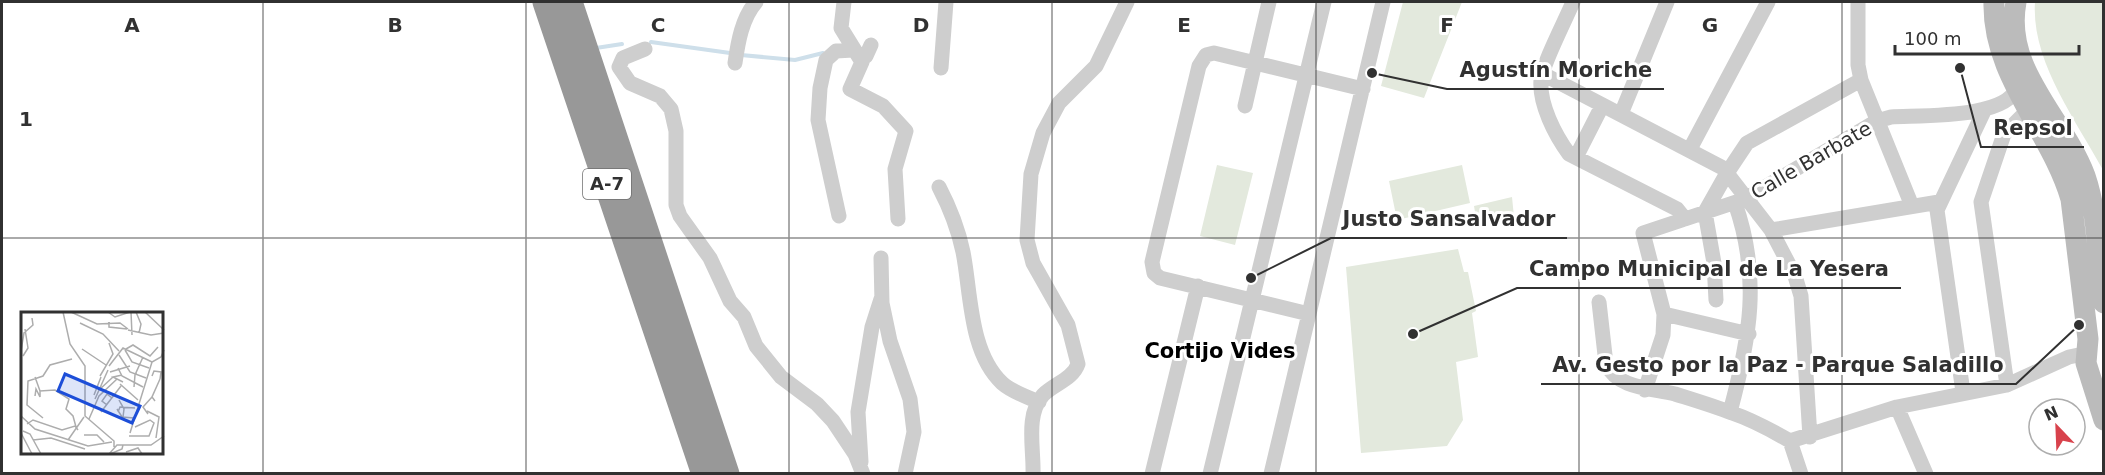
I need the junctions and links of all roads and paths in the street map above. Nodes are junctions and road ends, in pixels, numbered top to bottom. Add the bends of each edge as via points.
1 (546, 2) edge
2 (569, 2) edge
3 (756, 2) edge
4 (844, 2) edge
5 (946, 2) edge
6 (1127, 2) edge
7 (1269, 2) edge
8 (1324, 2) edge
9 (1383, 2) edge
10 (1573, 2) edge
11 (1667, 2) edge
12 (1767, 2) edge
13 (1858, 2) edge
14 (1994, 2) edge
15 (2016, 2) edge
16 (871, 45) dead end
17 (645, 49) dead end
18 (857, 55) junction
19 (735, 63) dead end
20 (1255, 63) junction
21 (940, 68) dead end
22 (1543, 74) junction
23 (1307, 76) junction
24 (1861, 80) junction
25 (2017, 87) junction
26 (1363, 89) junction
27 (1245, 106) dead end
28 (1602, 106) junction
29 (2028, 110) junction
30 (1984, 111) junction
31 (1621, 114) junction
32 (1877, 121) junction
33 (1690, 149) junction
34 (1576, 157) junction
35 (1727, 173) junction
36 (939, 187) dead end
37 (1740, 201) junction
38 (1939, 202) junction
39 (1912, 206) junction
40 (1705, 212) junction
41 (839, 216) dead end
42 (898, 219) dead end
43 (1685, 219) junction
44 (1771, 230) junction
45 (881, 258) dead end
46 (1198, 286) junction
47 (882, 293) junction
48 (1252, 299) junction
49 (1716, 300) dead end
50 (1599, 302) dead end
51 (2103, 303) edge
52 (1309, 314) junction
53 (1664, 314) junction
54 (1749, 334) junction
55 (2096, 349) edge
56 (678, 364) junction
57 (2007, 385) junction
58 (1645, 390) junction
59 (1964, 392) junction
60 (1039, 402) junction
61 (1897, 407) junction
62 (1730, 412) junction
63 (2103, 420) edge
64 (1810, 437) junction
65 (1790, 441) junction
66 (862, 473) edge
67 (705, 474) edge
68 (726, 474) edge
69 (905, 474) edge
70 (1033, 474) edge
71 (1152, 474) edge
72 (1210, 474) edge
73 (1271, 474) edge
74 (1801, 474) edge
75 (1926, 474) edge

1 - 56 highway, A-7
2 - 56 highway, A-7
3 - 19 street via 749,10
4 - 18 street via 841,28
5 - 21 street
6 - 60 street via 1096,66 1059,103 1043,133 1031,174 1027,240 1033,263 1068,326 1078,364
7 - 20 street
8 - 23 street
9 - 26 street
10 - 22 street
11 - 31 street
12 - 33 street
13 - 24 street
14 - 25 main road via 1999,48
15 - 51 main road via 2016,43 2024,70 2075,154 2090,193
16 - 18 street via 866,56
17 - 66 street via 623,58 619,67 630,83 660,96 672,109 676,131 675,190 680,216 711,258 730,301 744,317 769,365 833,421 850,445
18 - 41 street via 836,51 826,60 818,108
18 - 42 street via 861,64 850,84 851,91 883,106 906,131 895,169
20 - 23 street
20 - 27 street
20 - 46 street via 1209,53 1200,61 1152,262 1154,273 1160,278
22 - 28 street
22 - 34 street via 1543,100 1551,122 1559,141
23 - 26 street
23 - 48 street
24 - 32 street
24 - 35 street via 1747,143
25 - 29 main road
25 - 30 street via 2007,102
26 - 52 street
28 - 31 street
28 - 34 street
29 - 55 main road via 2056,159 2071,199
29 - 57 street via 2004,134 1981,202
30 - 32 street, Calle Barbate
30 - 38 street
31 - 33 street
32 - 37 street, Calle Barbate
32 - 39 street
33 - 35 street
34 - 43 street via 1677,209
35 - 37 street
35 - 40 street
36 - 60 street via 957,226 970,313 992,370 1002,383
37 - 40 street, Calle Barbate
37 - 44 street
37 - 54 street via 1751,280
38 - 39 street
38 - 59 street via 1937,210
39 - 44 street
40 - 43 street, Calle Barbate
40 - 49 street
43 - 53 street, Calle Barbate via 1643,233
44 - 64 street via 1801,296
45 - 47 street
46 - 48 street
46 - 71 street
47 - 66 street via 872,327 858,412
47 - 69 street via 890,341 910,399 914,432
48 - 52 street
48 - 72 street
50 - 58 street via 1606,364 1611,374
52 - 73 street
53 - 54 street
53 - 58 street via 1663,335
54 - 62 street
55 - 57 street
55 - 63 main road via 2086,363
56 - 67 highway, A-7
56 - 68 highway, A-7
57 - 59 street
58 - 62 street
59 - 61 street
60 - 70 street via 1032,423
61 - 64 street
61 - 75 street
62 - 65 street
64 - 65 street
65 - 74 street

